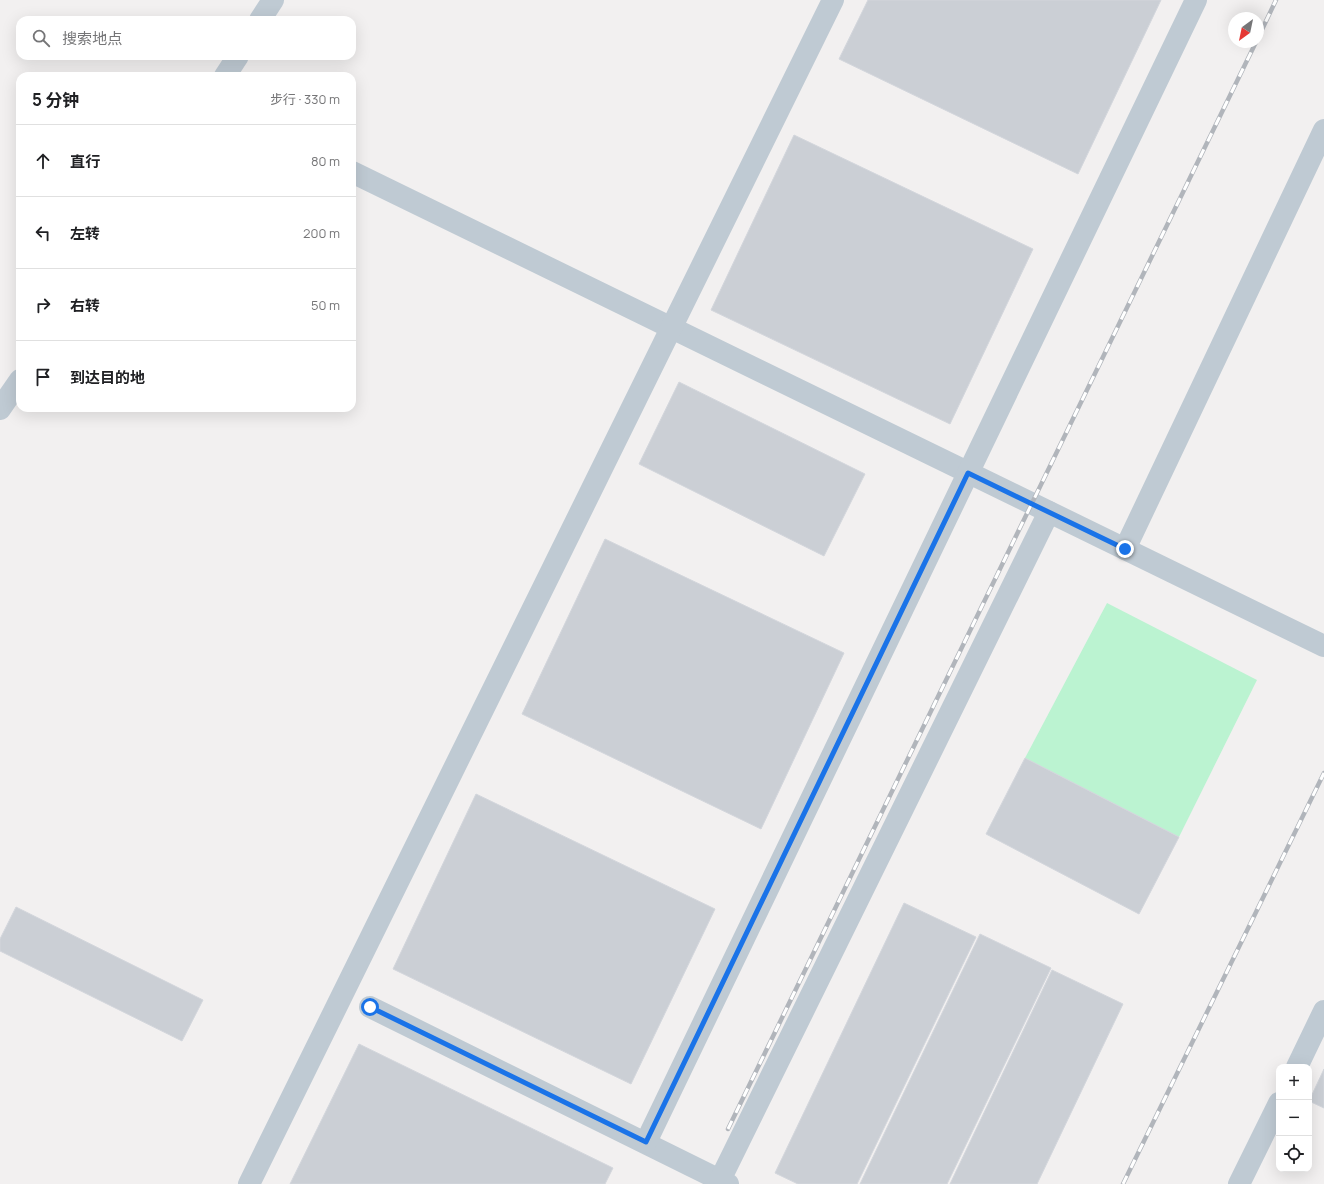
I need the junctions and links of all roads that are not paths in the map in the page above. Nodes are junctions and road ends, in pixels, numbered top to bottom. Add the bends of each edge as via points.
1 (273, 0) edge
2 (833, 0) edge
3 (1196, 0) edge
4 (263, 16) edge
5 (235, 60) edge
6 (228, 72) edge
7 (1324, 130) edge
8 (356, 174) edge
9 (672, 328) junction
10 (16, 386) edge
11 (0, 409) edge
12 (968, 473) junction
13 (1048, 512) junction
14 (1125, 549) junction
15 (1324, 646) edge
16 (370, 1007) dead end
17 (1324, 1011) edge
18 (1298, 1064) edge
19 (1276, 1109) edge
20 (646, 1142) junction
21 (724, 1182) edge
22 (249, 1184) edge
23 (1239, 1184) edge

1 - 4 street
2 - 9 street
3 - 12 street
5 - 6 street
7 - 14 street
8 - 9 street
9 - 12 street
9 - 22 street
10 - 11 street
12 - 13 street
12 - 20 street
13 - 14 street
13 - 21 street
14 - 15 street
16 - 20 street
17 - 18 street
19 - 23 street
20 - 21 street

